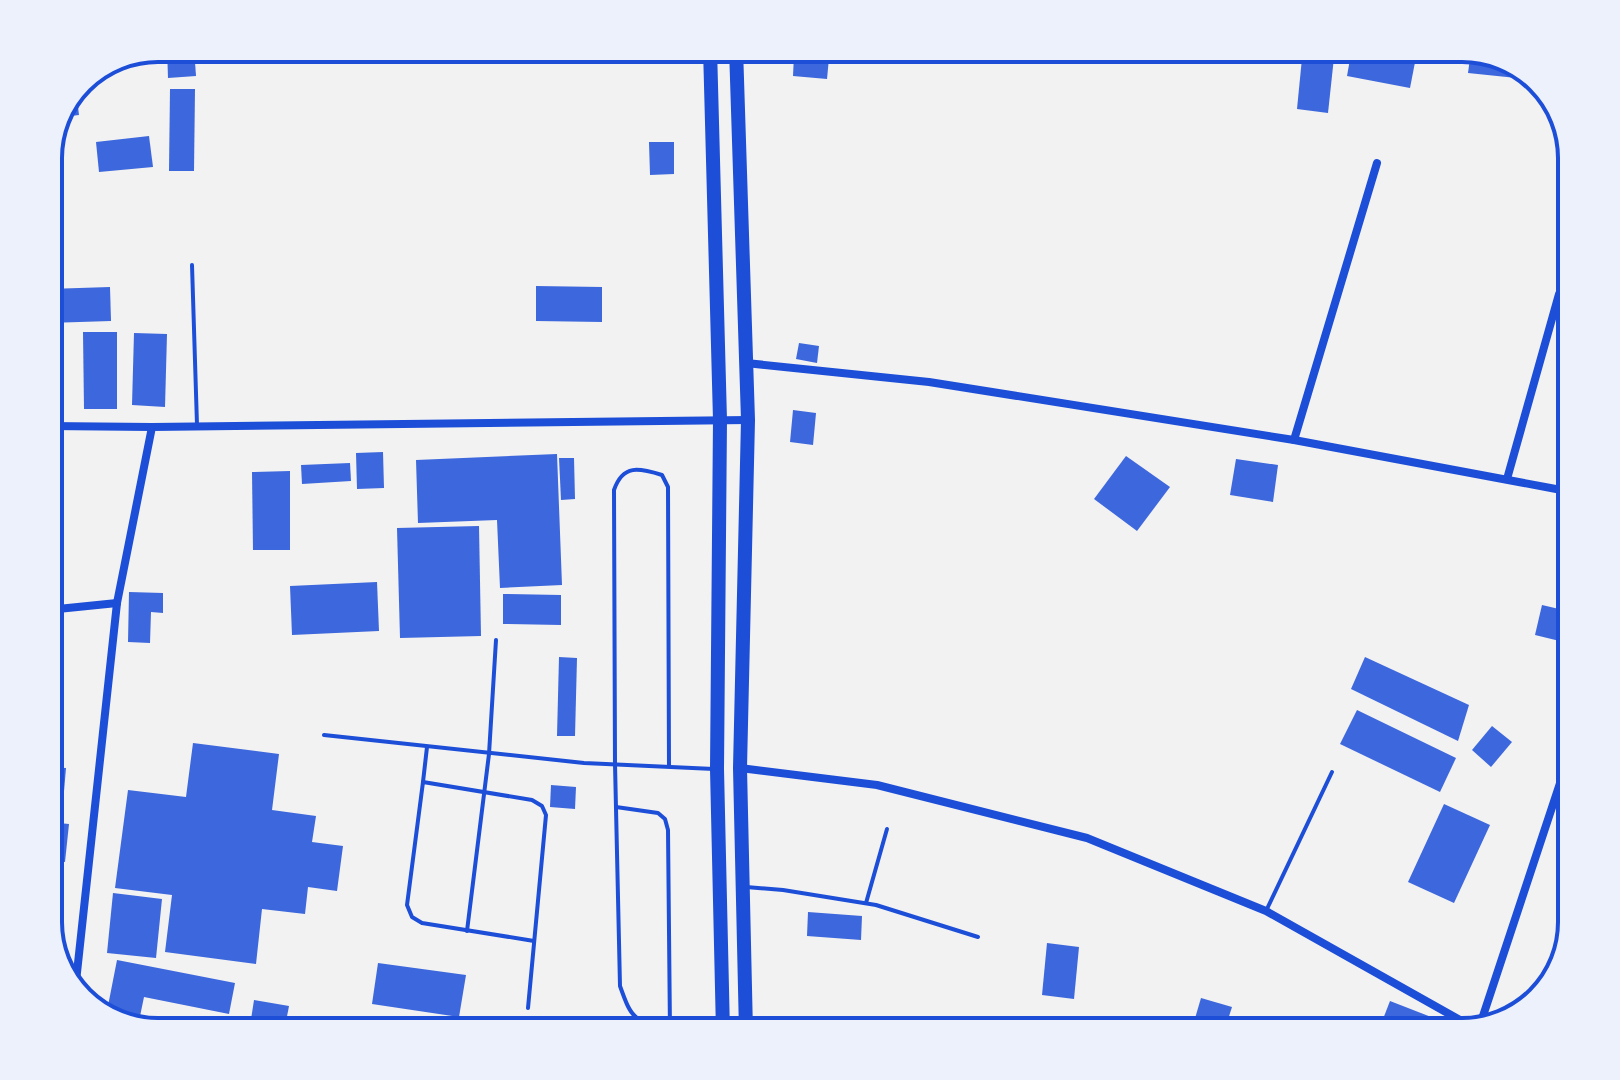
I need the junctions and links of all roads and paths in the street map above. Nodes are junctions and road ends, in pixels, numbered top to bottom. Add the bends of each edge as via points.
1 (710, 62) edge
2 (736, 62) edge
3 (1377, 163) dead end
4 (192, 265) dead end
5 (1558, 298) edge
6 (746, 363) junction
7 (720, 420) junction
8 (748, 420) junction
9 (62, 426) edge
10 (152, 427) junction
11 (197, 427) junction
12 (1294, 440) junction
13 (1507, 479) junction
14 (1558, 489) edge
15 (117, 603) junction
16 (62, 609) edge
17 (496, 640) dead end
18 (324, 735) dead end
19 (427, 747) junction
20 (489, 754) junction
21 (615, 764) junction
22 (669, 766) junction
23 (740, 768) junction
24 (717, 769) junction
25 (1332, 772) dead end
26 (423, 782) junction
27 (1558, 788) edge
28 (484, 792) junction
29 (616, 807) junction
30 (887, 829) dead end
31 (742, 887) junction
32 (866, 903) junction
33 (1266, 911) junction
34 (467, 931) junction
35 (978, 937) dead end
36 (534, 941) junction
37 (75, 970) edge
38 (528, 1008) dead end
39 (1481, 1016) edge
40 (636, 1018) edge
41 (670, 1018) edge
42 (723, 1018) edge
43 (746, 1018) edge
44 (1459, 1018) edge

1 - 7 highway
2 - 6 highway
3 - 12 street
4 - 11 lane
5 - 13 street
6 - 8 highway
6 - 12 street via 929,382
7 - 8 street
7 - 11 street
7 - 24 highway
8 - 23 highway
9 - 10 street
10 - 11 street
10 - 15 street
12 - 13 street
13 - 14 street
15 - 16 street
15 - 37 street
17 - 20 lane
18 - 19 lane
19 - 20 lane
19 - 26 lane
20 - 21 lane
20 - 28 lane
21 - 22 lane
21 - 22 lane via 614,490 619,477 629,471 647,471 662,475 668,487
21 - 29 lane
22 - 24 lane
23 - 31 highway
23 - 33 street via 877,785 1087,838
24 - 42 highway
25 - 33 lane
26 - 28 lane
26 - 34 lane via 407,905 422,923
27 - 39 street
28 - 34 lane
28 - 36 lane via 532,800 546,815
29 - 40 lane via 620,986
29 - 41 lane via 658,813 668,830
30 - 32 lane
31 - 32 lane
31 - 43 highway
32 - 35 lane
33 - 44 street
34 - 36 lane
36 - 38 lane

